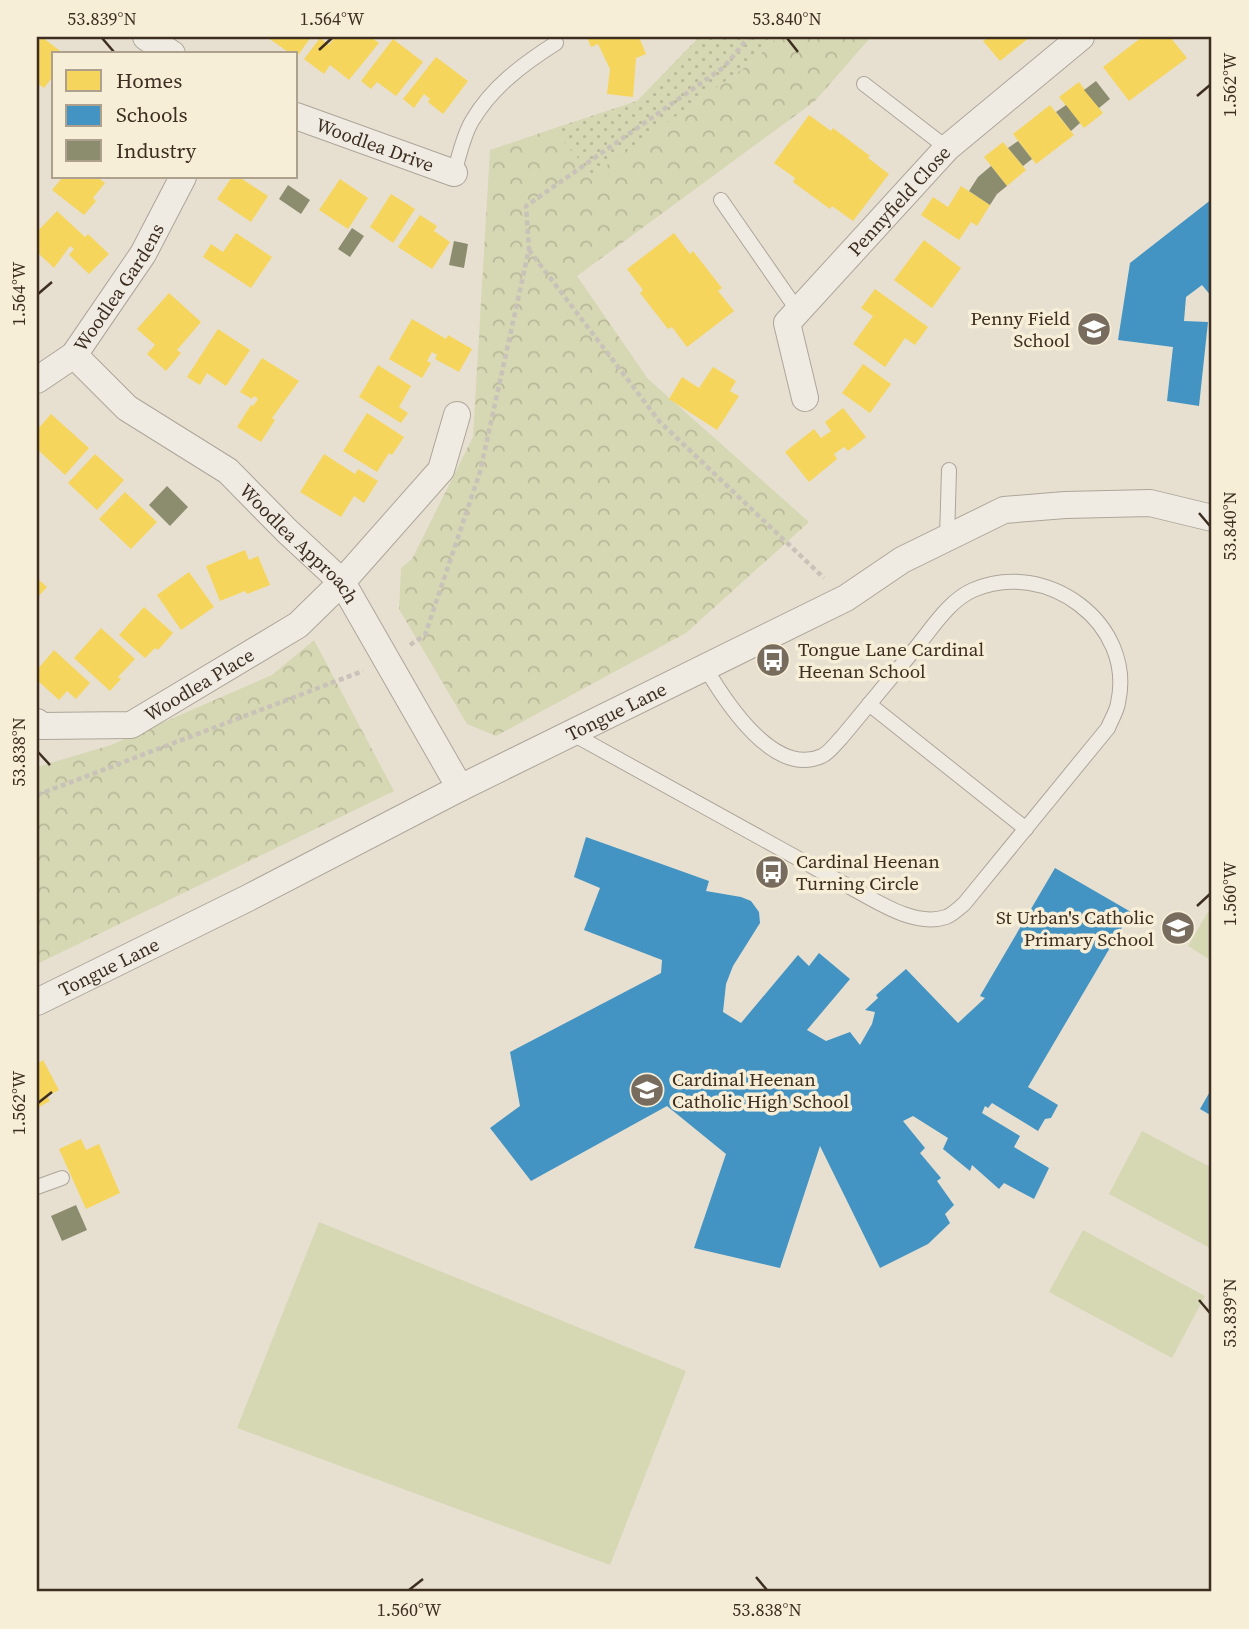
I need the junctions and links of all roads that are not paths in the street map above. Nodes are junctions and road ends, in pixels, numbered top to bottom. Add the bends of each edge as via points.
1 (146, 37) edge
2 (1081, 37) edge
3 (556, 43) dead end
4 (169, 52) edge
5 (864, 84) dead end
6 (298, 117) edge
7 (947, 148) junction
8 (454, 173) joint
9 (182, 178) edge
10 (721, 200) dead end
11 (798, 311) junction
12 (74, 355) junction
13 (37, 380) edge
14 (805, 398) dead end
15 (457, 415) dead end
16 (949, 470) dead end
17 (1212, 518) edge
18 (947, 538) junction
19 (342, 582) junction
20 (705, 667) junction
21 (869, 704) junction
22 (37, 722) edge
23 (572, 733) junction
24 (460, 788) junction
25 (1026, 829) junction
26 (37, 1002) edge
27 (62, 1178) dead end
28 (37, 1187) edge

1 - 4 street
2 - 7 street, Pennyfield Close
3 - 8 lane via 492,93 471,123
5 - 7 lane
6 - 8 street, Woodlea Drive
7 - 11 street, Pennyfield Close
9 - 12 street, Woodlea Gardens via 143,254
10 - 11 lane
11 - 14 street via 787,323
12 - 13 street, Woodlea Gardens
12 - 19 street, Woodlea Approach via 127,408 228,471
15 - 19 street, Woodlea Place via 441,470
16 - 18 lane
17 - 18 street, Tongue Lane via 1150,503 1065,505 1004,510
18 - 20 street, Tongue Lane via 846,598
19 - 22 street, Woodlea Place via 298,625 131,725 41,726
19 - 24 street, Woodlea Approach
20 - 21 lane via 727,704 772,749 798,761 823,756
20 - 23 street, Tongue Lane
21 - 25 lane
21 - 25 lane via 947,609 972,590 1002,581 1036,582 1069,596 1100,622 1114,648 1119,703 1108,728
23 - 24 street, Tongue Lane
23 - 25 lane via 846,885 920,919 946,917 964,904
24 - 26 street, Tongue Lane
27 - 28 lane

